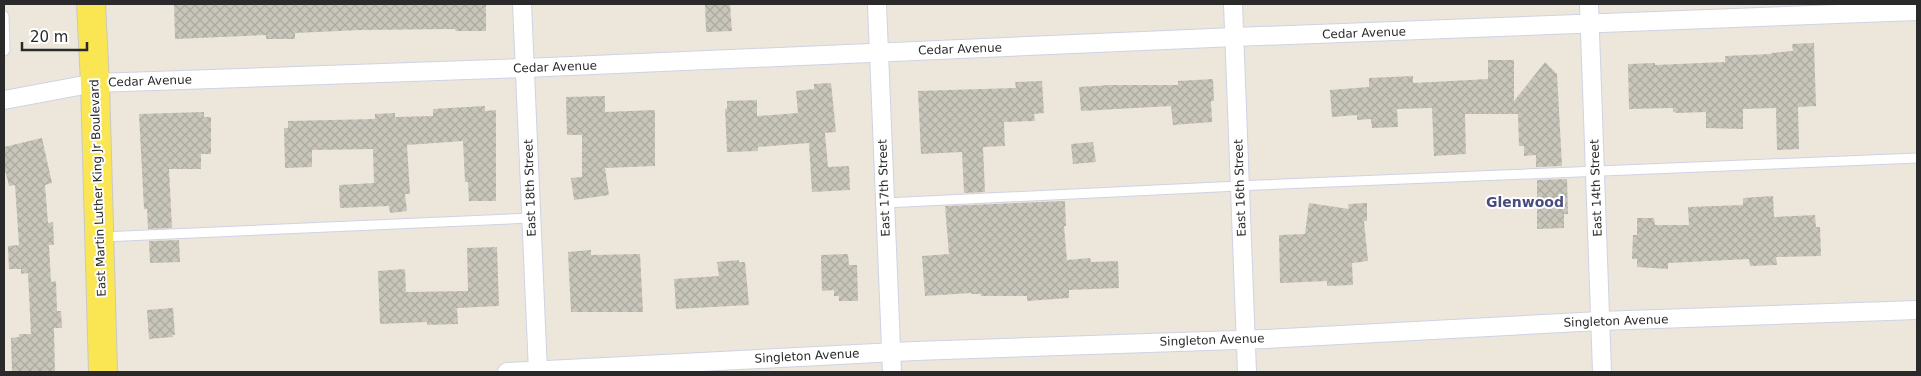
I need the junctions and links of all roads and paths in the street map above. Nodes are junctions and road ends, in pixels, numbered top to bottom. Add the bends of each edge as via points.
1 (91, 4) edge
2 (522, 4) edge
3 (877, 4) edge
4 (1233, 4) edge
5 (1589, 4) edge
6 (1917, 11) edge
7 (4, 16) edge
8 (1590, 24) junction
9 (1235, 37) junction
10 (4, 50) edge
11 (879, 53) junction
12 (525, 68) junction
13 (95, 83) junction
14 (4, 100) edge
15 (1917, 158) edge
16 (1596, 172) junction
17 (1240, 186) junction
18 (884, 203) junction
19 (531, 218) junction
20 (100, 237) junction
21 (1917, 310) edge
22 (1600, 322) junction
23 (1246, 339) junction
24 (891, 352) junction
25 (103, 372) edge
26 (507, 372) edge
27 (538, 372) edge
28 (892, 372) edge
29 (1247, 372) edge
30 (1602, 372) edge

1 - 13 main road, East Martin Luther King Jr Boulevard
2 - 12 street, East 18th Street
3 - 11 street, East 17th Street
4 - 9 street, East 16th Street
5 - 8 street, East 14th Street
6 - 8 street, Cedar Avenue
7 - 10 lane
8 - 9 street, Cedar Avenue
8 - 16 street, East 14th Street
9 - 11 street, Cedar Avenue
9 - 17 street, East 16th Street
11 - 12 street, Cedar Avenue
11 - 18 street, East 17th Street
12 - 13 street, Cedar Avenue
12 - 19 street, East 18th Street
13 - 14 street, Cedar Avenue
13 - 20 main road, East Martin Luther King Jr Boulevard
15 - 16 lane
16 - 17 lane
16 - 22 street, East 14th Street
17 - 18 lane
17 - 23 street, East 16th Street
18 - 24 street, East 17th Street
19 - 20 lane
19 - 27 street, East 18th Street
20 - 25 main road, East Martin Luther King Jr Boulevard
21 - 22 street, Singleton Avenue
22 - 23 street, Singleton Avenue
22 - 30 street, East 14th Street
23 - 24 street, Singleton Avenue
23 - 29 street, East 16th Street
24 - 27 street, Singleton Avenue
24 - 28 street, East 17th Street
26 - 27 street, Singleton Avenue

